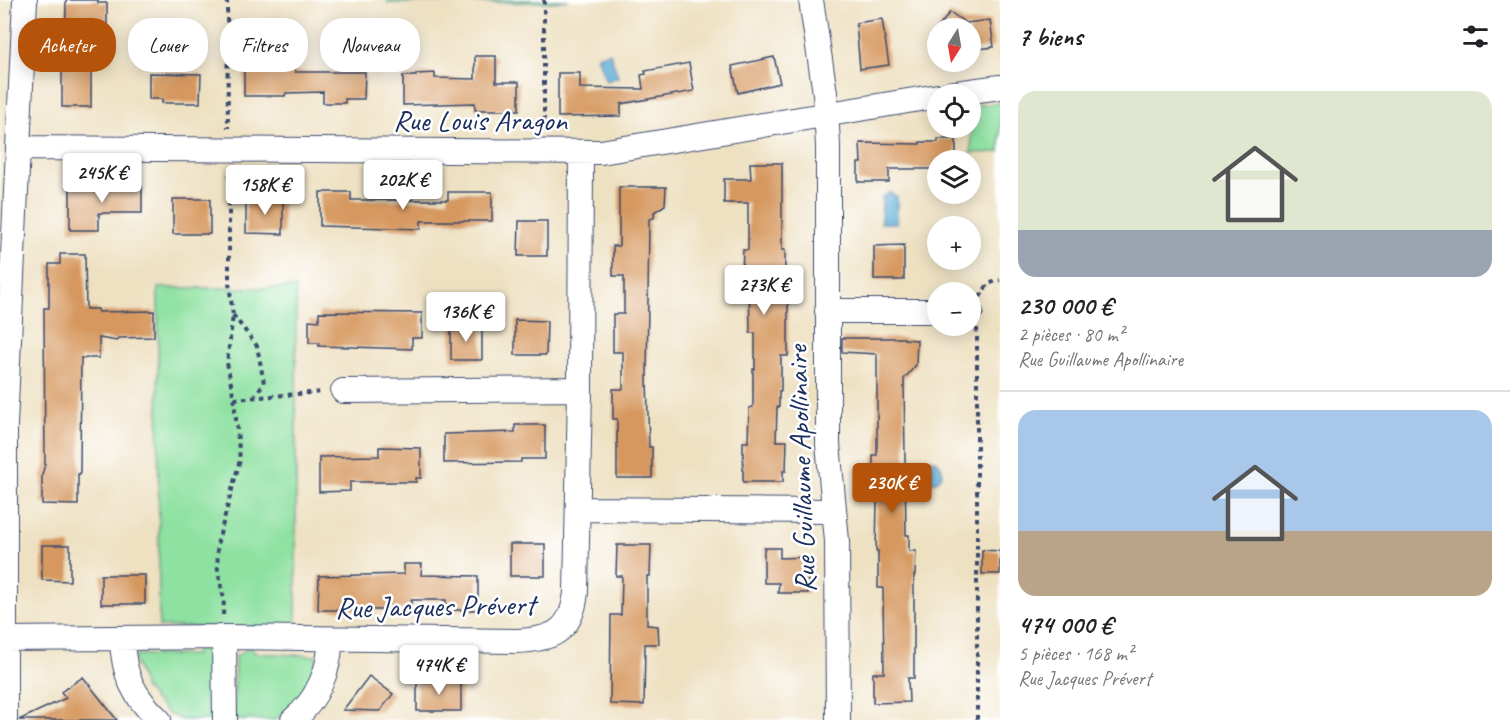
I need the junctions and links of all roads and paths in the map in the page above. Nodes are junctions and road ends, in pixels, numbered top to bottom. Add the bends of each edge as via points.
1 (25, 0) edge
2 (227, 0) edge
3 (543, 0) edge
4 (811, 0) edge
5 (1000, 87) edge
6 (981, 90) edge
7 (10, 95) edge
8 (927, 98) edge
9 (827, 113) junction
10 (18, 148) junction
11 (228, 151) junction
12 (545, 152) junction
13 (581, 152) junction
14 (1000, 280) edge
15 (981, 293) edge
16 (827, 311) junction
17 (927, 311) edge
18 (232, 315) junction
19 (974, 336) edge
20 (580, 389) junction
21 (343, 391) joint
22 (254, 396) junction
23 (234, 399) junction
24 (578, 509) junction
25 (834, 511) junction
26 (3, 630) edge
27 (224, 638) junction
28 (123, 639) junction
29 (330, 639) junction
30 (6, 720) edge
31 (159, 720) edge
32 (225, 720) edge
33 (293, 720) edge
34 (838, 720) edge
35 (977, 720) edge

1 - 7 street
2 - 11 path
3 - 12 path
4 - 9 street, Rue Guillaume Apollinaire
5 - 6 street
7 - 10 street
8 - 9 street, Rue Louis Aragon
9 - 13 street, Rue Louis Aragon via 620,150
9 - 16 street, Rue Guillaume Apollinaire
10 - 11 street, Rue Louis Aragon
10 - 26 street via 5,425
11 - 12 street, Rue Louis Aragon
11 - 18 path
12 - 13 street, Rue Louis Aragon
13 - 20 street, Rue Jacques Prévert
14 - 15 path via 988,284
16 - 17 street
16 - 25 street, Rue Guillaume Apollinaire via 828,444
18 - 22 path via 257,346 264,383
18 - 23 path via 227,363
19 - 35 path
20 - 21 street
20 - 24 street, Rue Jacques Prévert
21 - 22 path
22 - 23 path
23 - 27 path via 240,460 217,557 224,599
24 - 25 street
24 - 29 street, Rue Jacques Prévert via 581,607 557,633 536,640
25 - 34 street, Rue Guillaume Apollinaire via 837,541 831,594
26 - 28 street, Rue Jacques Prévert
26 - 30 street
27 - 28 street, Rue Jacques Prévert
27 - 29 street, Rue Jacques Prévert
27 - 32 street
28 - 31 street via 127,677 146,708
29 - 33 street via 326,671 310,701

